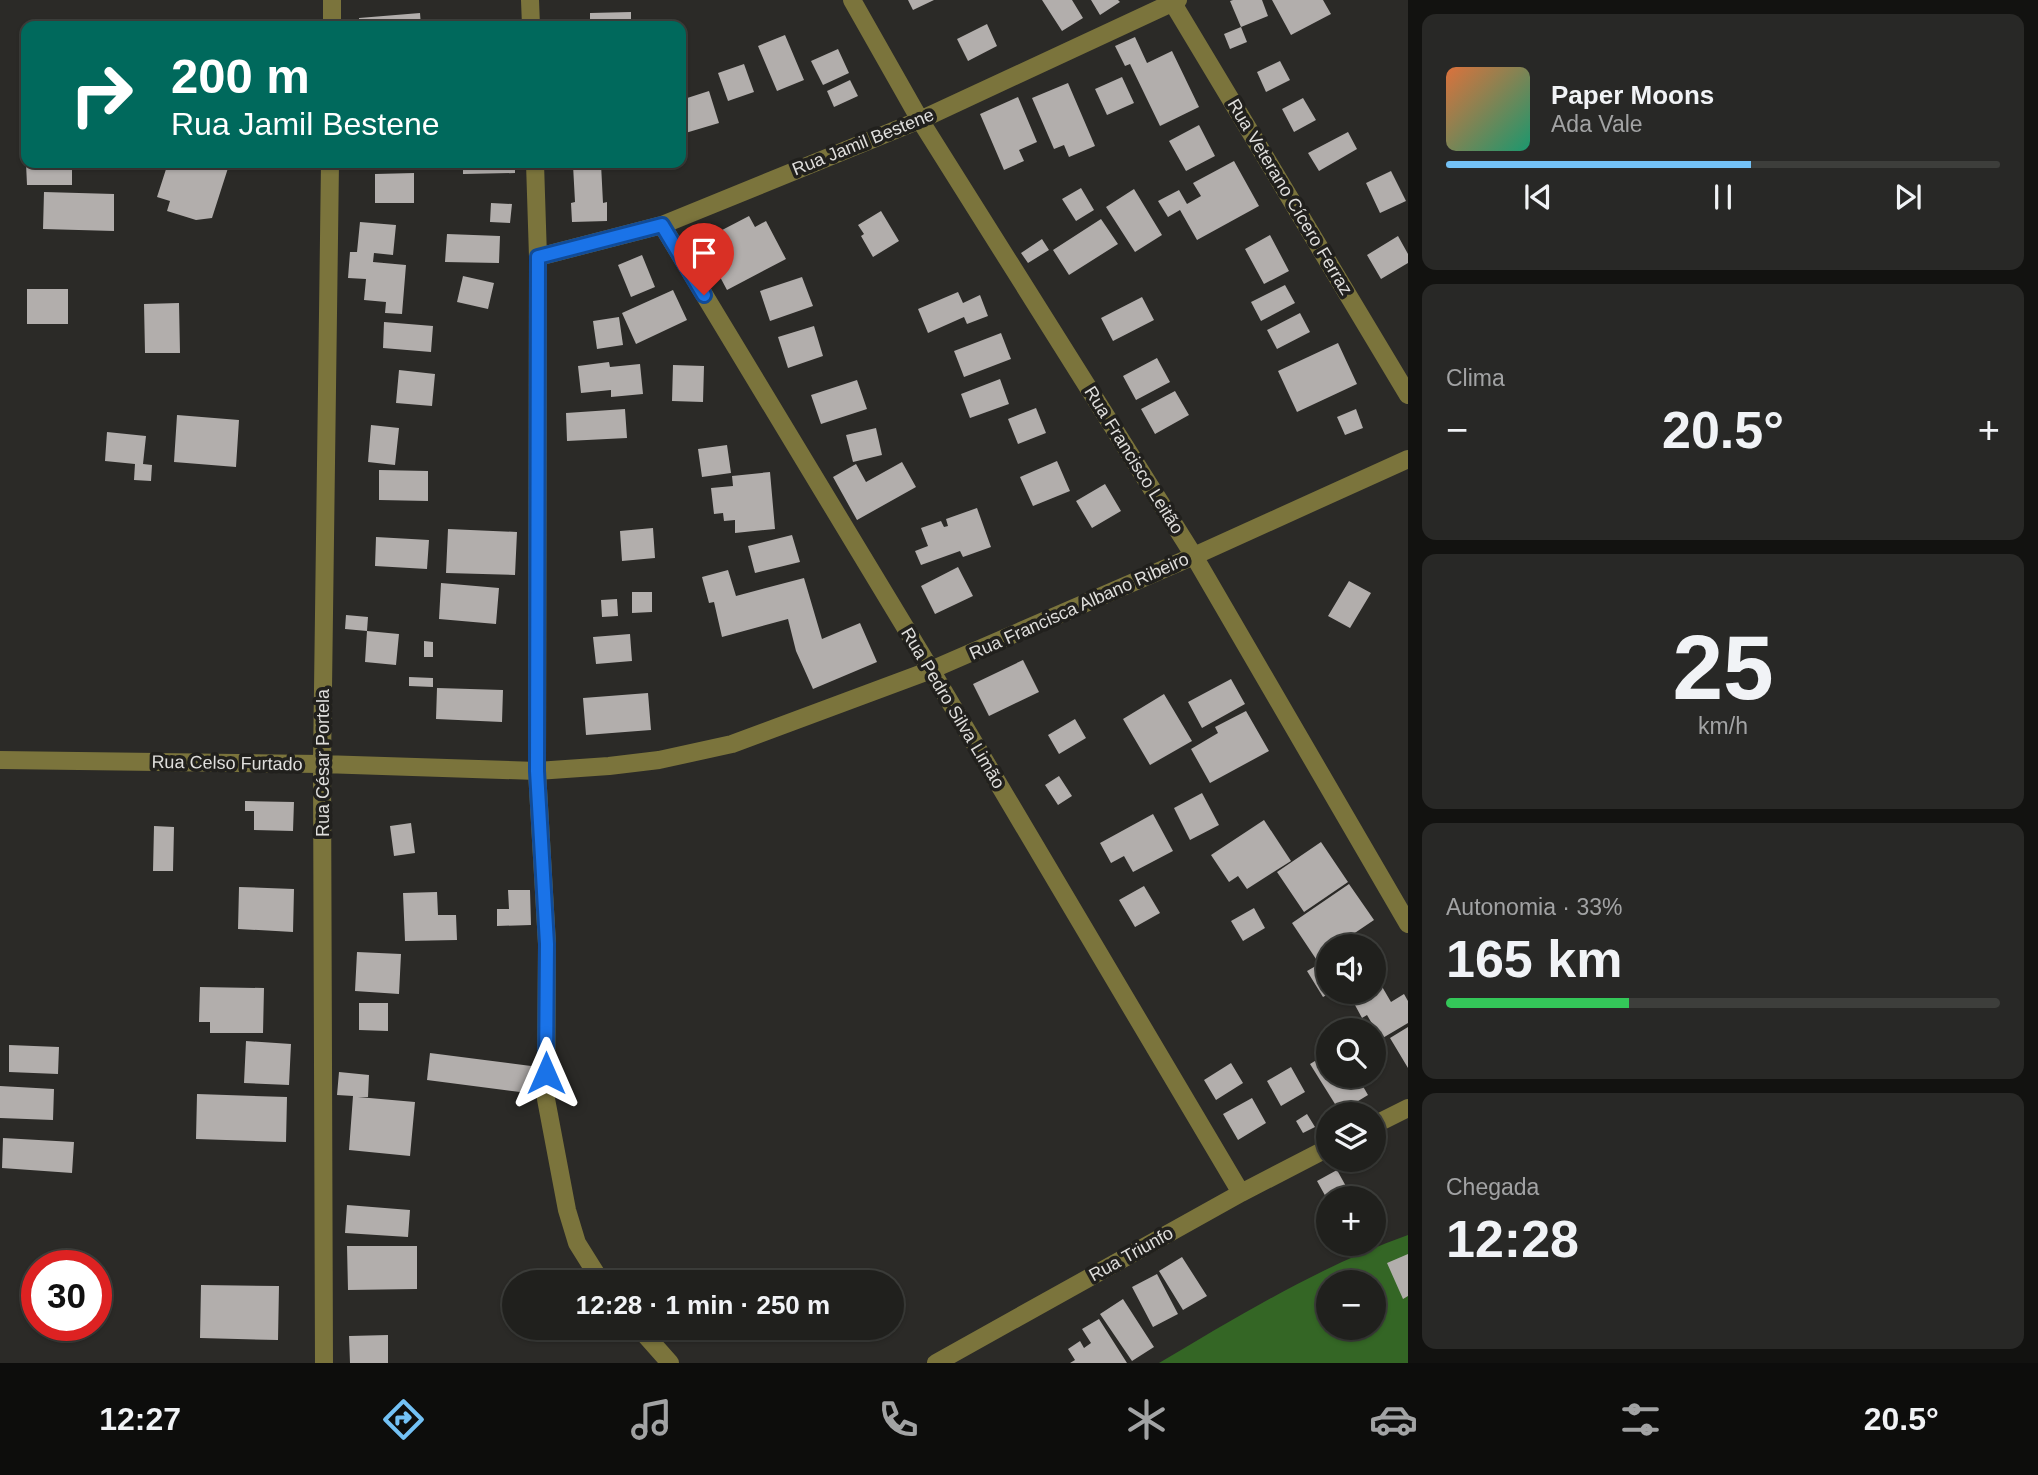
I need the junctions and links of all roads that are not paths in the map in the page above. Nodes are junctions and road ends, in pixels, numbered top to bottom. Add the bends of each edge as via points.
1 (332, 0) edge
2 (530, 0) edge
3 (852, 0) edge
4 (1174, 1) edge
5 (332, 21) edge
6 (531, 21) edge
7 (920, 120) junction
8 (330, 168) edge
9 (535, 168) edge
10 (662, 225) junction
11 (538, 257) junction
12 (1408, 395) edge
13 (1408, 459) edge
14 (1194, 556) junction
15 (931, 670) junction
16 (0, 760) edge
17 (322, 764) junction
18 (537, 771) junction
19 (1408, 924) edge
20 (1408, 1108) edge
21 (1386, 1119) edge
22 (1316, 1155) edge
23 (1241, 1193) junction
24 (594, 1270) edge
25 (650, 1340) edge
26 (324, 1363) edge
27 (670, 1363) edge
28 (936, 1363) edge

1 - 5 street
2 - 6 street
3 - 7 street, Rua Francisco Leitão
4 - 7 street, Rua Jamil Bestene
4 - 12 street, Rua Veterano Cícero Ferraz
7 - 10 street, Rua Jamil Bestene
7 - 14 street, Rua Francisco Leitão
8 - 17 street, Rua César Portela
9 - 11 street
10 - 11 street, Rua Jamil Bestene
10 - 15 street, Rua Pedro Silva Limão
11 - 18 street
13 - 14 street, Rua Francisca Albano Ribeiro
14 - 15 street, Rua Francisca Albano Ribeiro
14 - 19 street, Rua Francisco Leitão
15 - 18 street, Rua Francisca Albano Ribeiro via 732,744 659,760
15 - 23 street, Rua Pedro Silva Limão
16 - 17 street, Rua Celso Furtado
17 - 18 street, Rua Celso Furtado
17 - 26 street, Rua César Portela
18 - 24 street via 547,944 546,1099 567,1210 577,1242
20 - 21 street
22 - 23 street, Rua Triunfo
23 - 28 street, Rua Triunfo
25 - 27 street

